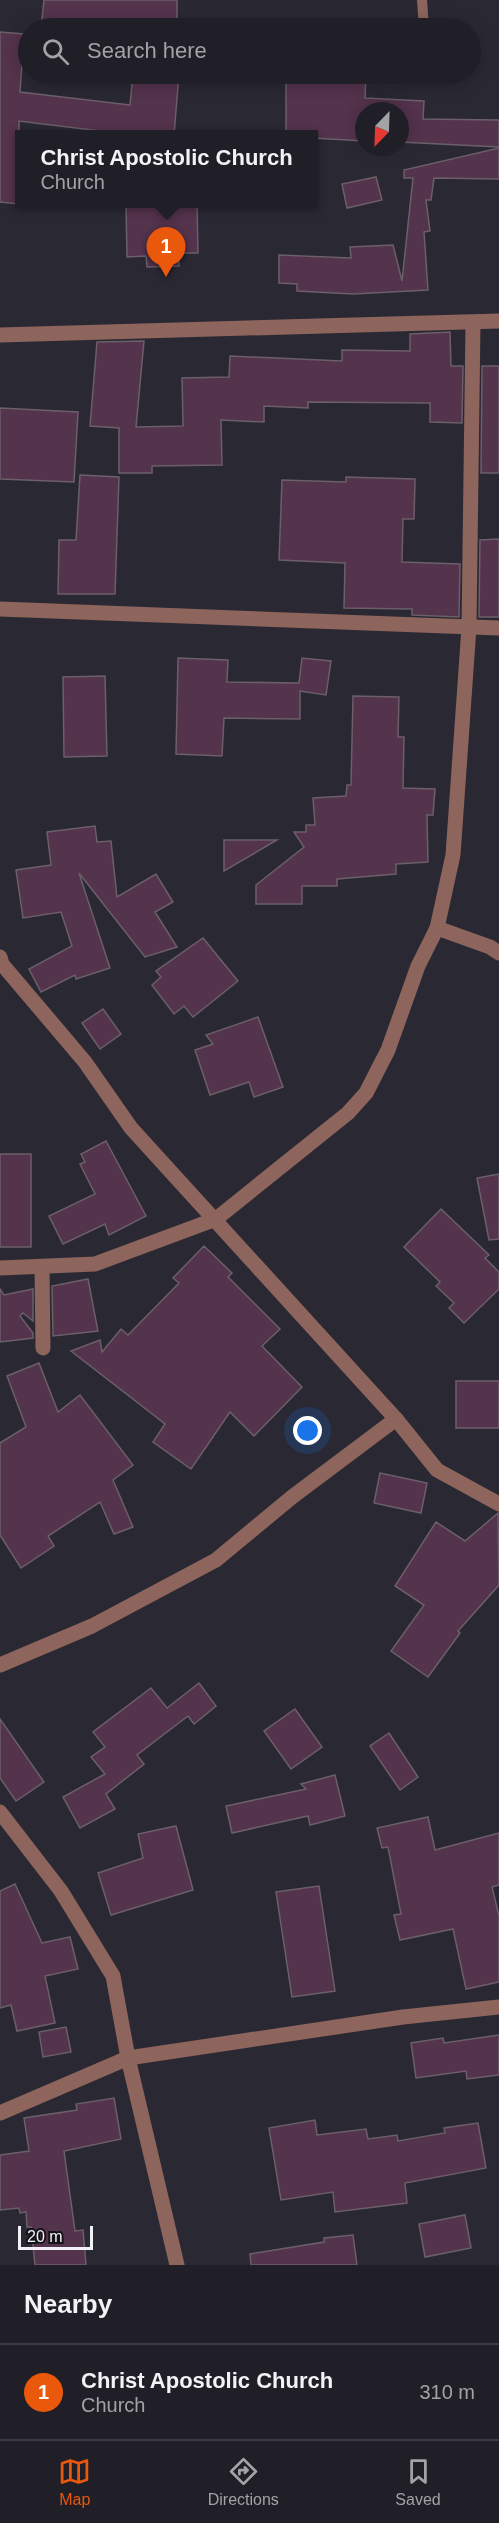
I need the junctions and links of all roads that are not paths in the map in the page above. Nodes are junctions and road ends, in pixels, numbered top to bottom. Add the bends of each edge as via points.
1 (422, 0) edge
2 (423, 18) edge
3 (499, 321) edge
4 (473, 323) junction
5 (0, 335) edge
6 (0, 609) edge
7 (470, 627) junction
8 (499, 628) edge
9 (436, 928) junction
10 (499, 953) edge
11 (0, 957) edge
12 (216, 1219) junction
13 (42, 1267) junction
14 (0, 1268) edge
15 (43, 1348) dead end
16 (396, 1419) junction
17 (499, 1504) edge
18 (0, 1665) edge
19 (0, 1812) edge
20 (499, 2007) edge
21 (128, 2058) junction
22 (0, 2113) edge
23 (177, 2265) edge

1 - 2 lane
3 - 4 street
4 - 5 street
4 - 7 street
6 - 7 street
7 - 8 street
7 - 9 street via 453,855
9 - 10 street
9 - 12 street via 388,1050 366,1093 348,1113
11 - 12 street via 85,1062 131,1128
12 - 13 street via 96,1264
12 - 16 street
13 - 14 street
13 - 15 street
16 - 17 street via 437,1470
16 - 18 street via 216,1560 92,1626
19 - 21 street via 61,1891 113,1976
20 - 21 street
21 - 22 street
21 - 23 street

